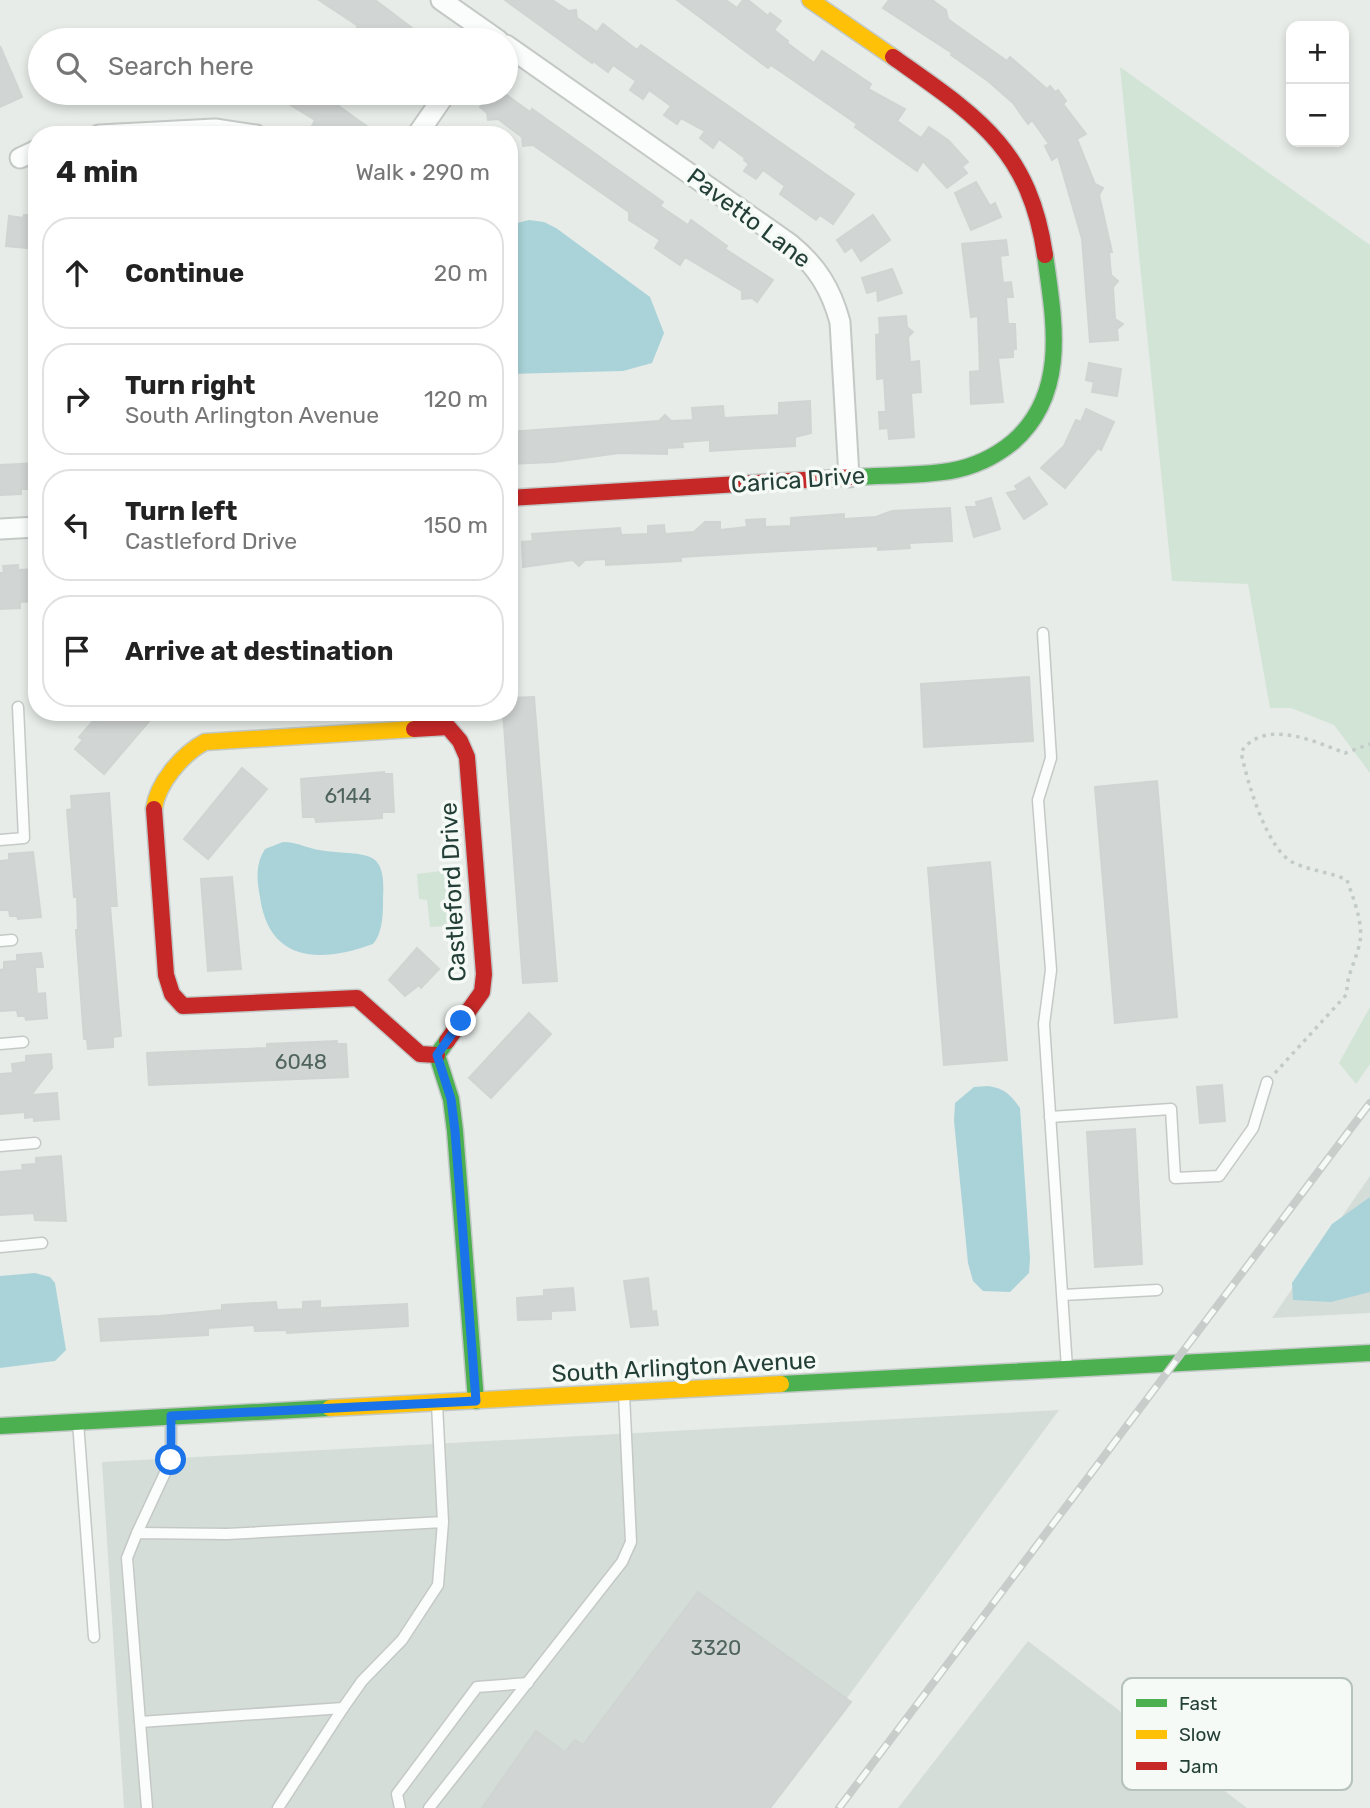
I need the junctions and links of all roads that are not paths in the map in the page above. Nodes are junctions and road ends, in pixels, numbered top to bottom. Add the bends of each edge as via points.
1 (441, 0) edge
2 (810, 0) edge
3 (477, 28) edge
4 (518, 53) edge
5 (438, 105) edge
6 (423, 126) edge
7 (849, 477) junction
8 (518, 497) edge
9 (28, 527) edge
10 (0, 529) edge
11 (1043, 633) dead end
12 (18, 707) dead end
13 (0, 840) edge
14 (12, 940) dead end
15 (0, 941) edge
16 (23, 1042) dead end
17 (0, 1044) edge
18 (437, 1055) junction
19 (1267, 1082) road end
20 (1050, 1117) junction
21 (35, 1143) dead end
22 (0, 1146) edge
23 (42, 1243) dead end
24 (0, 1247) edge
25 (1157, 1290) dead end
26 (1063, 1295) junction
27 (1370, 1353) edge
28 (1067, 1368) junction
29 (624, 1393) junction
30 (476, 1401) junction
31 (437, 1404) junction
32 (171, 1416) junction
33 (78, 1422) junction
34 (0, 1426) edge
35 (443, 1522) junction
36 (137, 1533) junction
37 (94, 1637) dead end
38 (528, 1683) junction
39 (343, 1708) junction
40 (141, 1722) junction
41 (147, 1808) edge
42 (278, 1808) edge
43 (400, 1808) edge
44 (429, 1808) edge

1 - 3 street
2 - 7 street, Carica Drive via 962,106 995,136 1014,163 1034,204 1045,249 1055,356 1043,406 1001,453 950,471
4 - 7 street, Pavetto Lane via 790,244 817,269 834,299 840,323
5 - 6 street
7 - 8 street, Carica Drive
9 - 10 street
11 - 20 lane via 1051,758 1038,800 1051,970 1044,1024
12 - 13 lane via 24,838
14 - 15 lane
16 - 17 lane
18 - 18 street, Castleford Drive via 420,1054 357,998 183,1006 172,994 166,975 153,816 156,794 191,749 205,742 448,727 460,741 467,757 484,974 482,992
18 - 30 street via 455,1131
19 - 20 lane via 1253,1128 1219,1176 1175,1178 1171,1109
20 - 26 lane
21 - 22 lane
23 - 24 lane
25 - 26 lane
26 - 28 lane
27 - 28 street, South Arlington Avenue
28 - 29 street, South Arlington Avenue
29 - 30 street, South Arlington Avenue
29 - 38 lane via 631,1542 622,1562
30 - 31 street, South Arlington Avenue
31 - 32 street, South Arlington Avenue
31 - 35 lane
32 - 33 street, South Arlington Avenue
32 - 36 lane via 171,1460
33 - 34 street, South Arlington Avenue
33 - 37 lane
35 - 36 lane via 227,1534
35 - 39 lane via 438,1585 402,1640
36 - 40 lane via 127,1558
38 - 43 lane via 477,1687 397,1794
38 - 44 lane
39 - 40 lane
39 - 42 lane
40 - 41 lane

